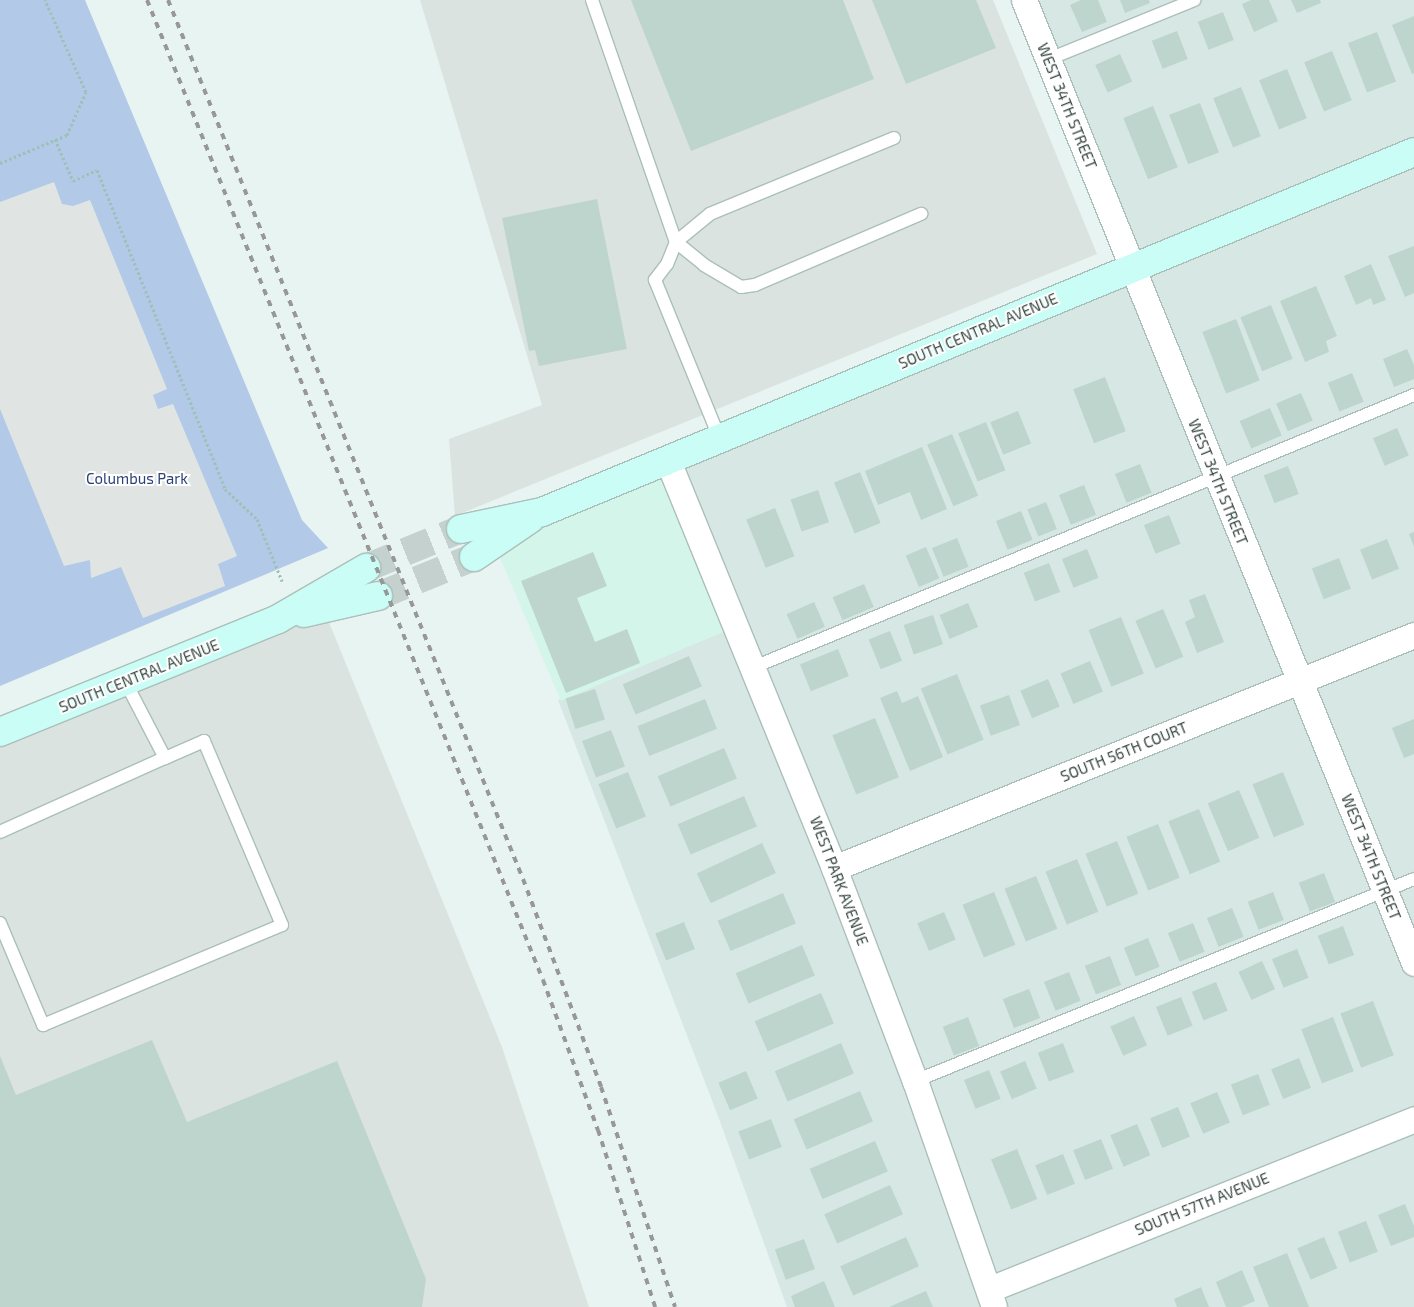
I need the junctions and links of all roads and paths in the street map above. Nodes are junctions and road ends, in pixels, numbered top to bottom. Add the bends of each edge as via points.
1 (45, 0) edge
2 (592, 0) edge
3 (1024, 0) edge
4 (1194, 0) edge
5 (1048, 59) junction
6 (894, 138) dead end
7 (55, 139) junction
8 (1414, 152) edge
9 (0, 163) edge
10 (921, 214) dead end
11 (676, 242) junction
12 (1131, 267) junction
13 (1414, 395) edge
14 (720, 439) junction
15 (668, 461) junction
16 (1216, 475) junction
17 (542, 512) junction
18 (461, 529) tunnel mouth
19 (474, 557) tunnel mouth
20 (366, 568) tunnel mouth
21 (282, 581) dead end
22 (378, 596) tunnel mouth
23 (278, 619) junction
24 (1414, 635) edge
25 (754, 667) junction
26 (125, 681) junction
27 (1300, 682) junction
28 (0, 732) edge
29 (165, 758) junction
30 (0, 832) edge
31 (834, 868) junction
32 (1414, 879) edge
33 (1385, 891) junction
34 (0, 923) edge
35 (1414, 963) edge
36 (915, 1081) junction
37 (1414, 1119) edge
38 (992, 1298) edge

1 - 7 path via 86,92 67,134
2 - 11 lane
3 - 5 street, WEST 34TH STREET
4 - 5 lane
5 - 12 street, WEST 34TH STREET
6 - 11 lane via 710,214
7 - 9 path
7 - 21 path via 73,181 97,170 226,489 257,519
8 - 12 main road, SOUTH CENTRAL AVENUE
10 - 11 lane via 755,285 741,288 712,271
11 - 14 lane via 668,264 656,280
12 - 14 main road, SOUTH CENTRAL AVENUE
12 - 16 street, WEST 34TH STREET
13 - 16 lane
14 - 15 main road, SOUTH CENTRAL AVENUE
15 - 17 main road, SOUTH CENTRAL AVENUE
15 - 25 street, WEST PARK AVENUE
16 - 25 lane
16 - 27 street, WEST 34TH STREET
17 - 18 main road, SOUTH CENTRAL AVENUE
17 - 19 main road, SOUTH CENTRAL AVENUE
20 - 23 main road, SOUTH CENTRAL AVENUE
22 - 23 main road, SOUTH CENTRAL AVENUE
23 - 26 main road, SOUTH CENTRAL AVENUE
24 - 27 street, SOUTH 56TH COURT
25 - 31 street, WEST PARK AVENUE
26 - 28 main road, SOUTH CENTRAL AVENUE
26 - 29 lane
27 - 31 street, SOUTH 56TH COURT
27 - 33 street, WEST 34TH STREET
29 - 30 lane
29 - 34 lane via 204,741 282,925 43,1025
31 - 36 street, WEST PARK AVENUE
32 - 33 lane
33 - 35 street, WEST 34TH STREET
33 - 36 lane
36 - 38 street, WEST PARK AVENUE
37 - 38 street, SOUTH 57TH AVENUE

